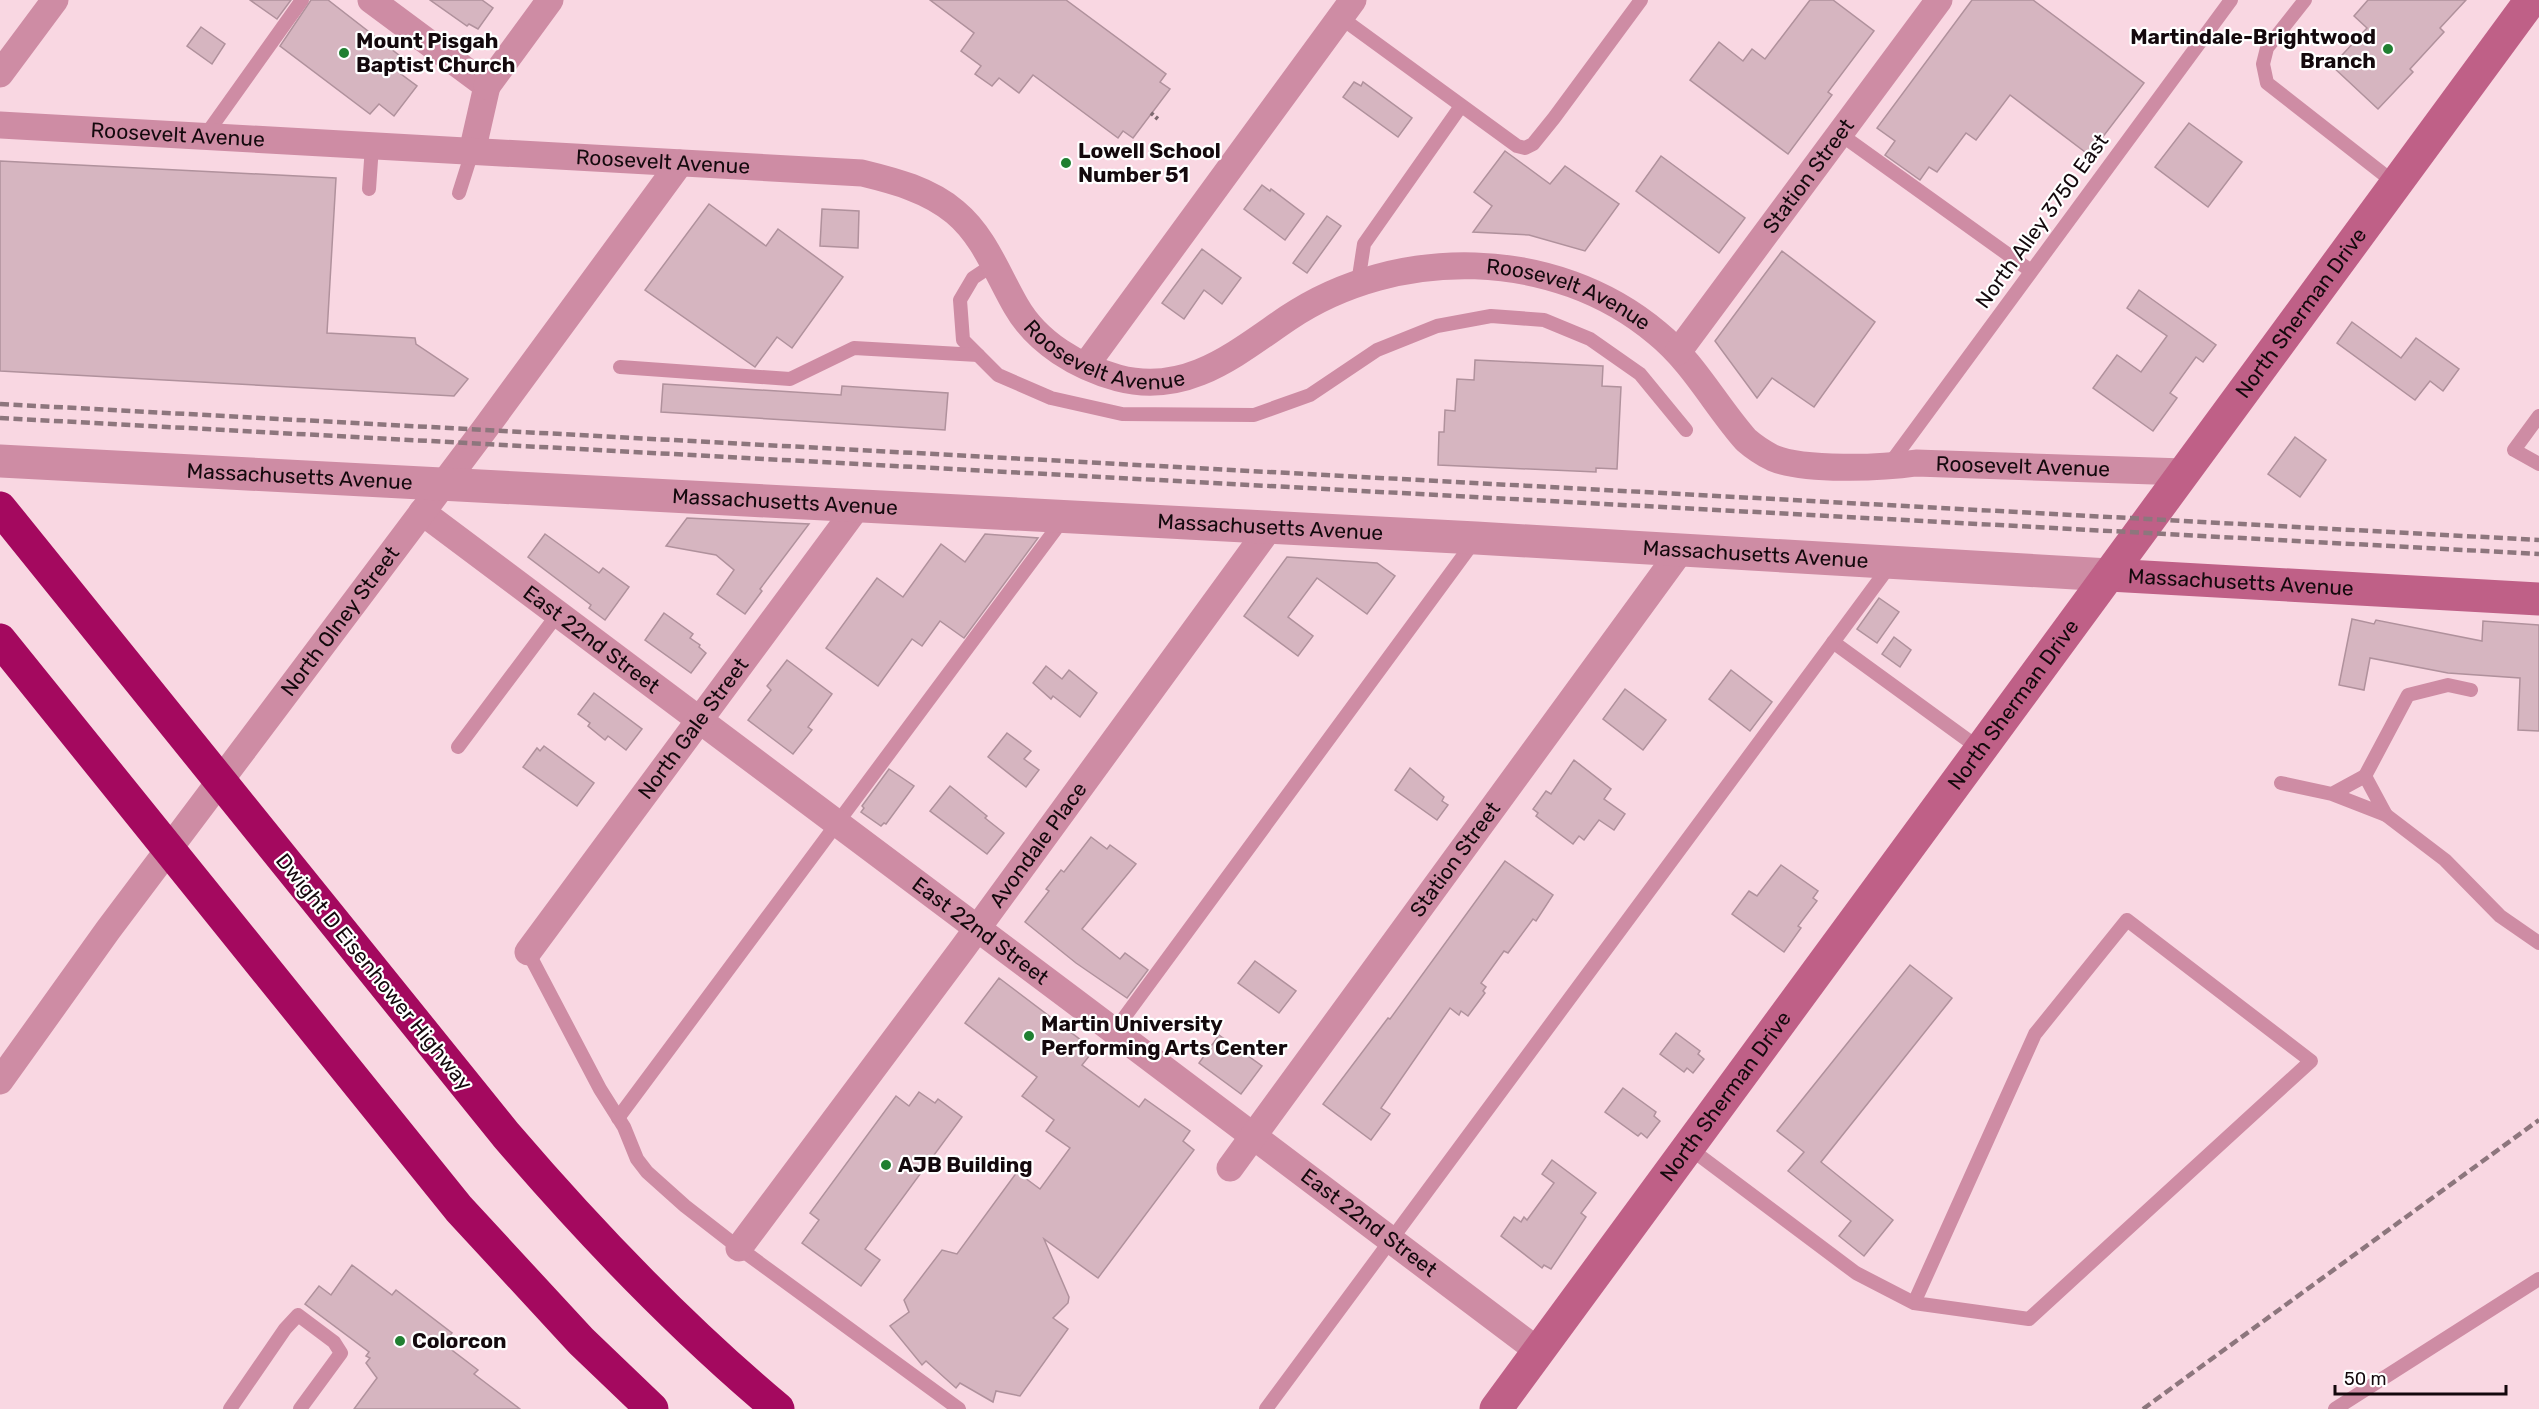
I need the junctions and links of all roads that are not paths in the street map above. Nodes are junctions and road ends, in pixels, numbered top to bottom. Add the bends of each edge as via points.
1 (55, 0) edge
2 (302, 0) edge
3 (371, 0) edge
4 (550, 0) edge
5 (1641, 0) edge
6 (1939, 0) edge
7 (2231, 0) edge
8 (2305, 0) edge
9 (2531, 0) edge
10 (1347, 9) edge
11 (0, 74) edge
12 (487, 86) junction
13 (1461, 106) junction
14 (0, 125) edge
15 (1840, 134) junction
16 (205, 136) junction
17 (372, 146) junction
18 (472, 152) junction
19 (680, 163) junction
20 (2396, 184) junction
21 (369, 189) dead end
22 (459, 193) dead end
23 (994, 264) junction
24 (2031, 271) junction
25 (1358, 283) junction
26 (1678, 352) junction
27 (978, 355) junction
28 (1086, 365) junction
29 (620, 367) dead end
30 (2539, 416) edge
31 (1686, 430) dead end
32 (0, 461) edge
33 (2539, 464) edge
34 (1887, 467) junction
35 (2184, 472) junction
36 (442, 484) junction
37 (857, 507) junction
38 (0, 508) edge
39 (422, 512) junction
40 (1065, 517) junction
41 (1270, 527) junction
42 (1476, 538) junction
43 (1681, 550) junction
44 (1892, 562) junction
45 (2109, 575) junction
46 (2539, 599) edge
47 (557, 615) junction
48 (0, 640) edge
49 (1833, 642) junction
50 (2471, 690) dead end
51 (700, 719) junction
52 (458, 747) dead end
53 (1980, 749) junction
54 (2365, 776) junction
55 (2281, 783) dead end
56 (2332, 794) junction
57 (2386, 815) junction
58 (837, 822) junction
59 (978, 927) junction
60 (2539, 942) edge
61 (528, 952) joint
62 (1115, 1030) junction
63 (0, 1081) edge
64 (618, 1118) junction
65 (1254, 1135) junction
66 (1688, 1147) junction
67 (1230, 1168) dead end
68 (1392, 1240) junction
69 (740, 1248) junction
70 (2539, 1279) edge
71 (1914, 1303) junction
72 (1538, 1351) junction
73 (230, 1409) edge
74 (300, 1409) edge
75 (652, 1409) edge
76 (778, 1409) edge
77 (958, 1409) edge
78 (1266, 1409) edge
79 (1496, 1409) edge
80 (2335, 1409) edge

1 - 11 street
2 - 16 lane
3 - 12 street
4 - 12 street
5 - 13 lane via 1533,144 1517,146
6 - 15 street, Station Street
7 - 24 lane, North Alley 3750 East
8 - 20 lane via 2267,48 2263,64 2267,83
9 - 20 main road, North Sherman Drive
10 - 13 lane
10 - 28 street
12 - 18 street
13 - 25 lane via 1364,244
14 - 16 street, Roosevelt Avenue
15 - 24 lane
15 - 26 street, Station Street
16 - 17 street, Roosevelt Avenue
17 - 18 street, Roosevelt Avenue
17 - 21 lane
18 - 19 street, Roosevelt Avenue
18 - 22 lane
19 - 23 street, Roosevelt Avenue via 862,173 883,178 944,203 966,222
19 - 36 street, North Olney Street
20 - 35 main road, North Sherman Drive
23 - 27 lane via 974,278 960,300 963,340
23 - 28 street, Roosevelt Avenue via 1029,324 1052,347
24 - 34 lane, North Alley 3750 East
25 - 26 street, Roosevelt Avenue via 1395,273 1451,267 1480,266 1552,276 1622,307
25 - 28 street, Roosevelt Avenue via 1305,307 1222,363 1200,373 1169,381 1131,381
26 - 34 street, Roosevelt Avenue via 1746,440 1765,454 1785,462
27 - 29 lane via 854,348 790,379
27 - 31 lane via 998,375 1051,398 1122,414 1254,414 1310,395 1377,350 1437,326 1491,316 1544,320 1590,339 1640,374
30 - 33 lane via 2514,450
32 - 36 street, Massachusetts Avenue
34 - 35 street, Roosevelt Avenue via 1916,463
35 - 45 main road, North Sherman Drive
36 - 37 street, Massachusetts Avenue
36 - 39 street, North Olney Street
37 - 40 street, Massachusetts Avenue
37 - 51 street, North Gale Street
38 - 76 highway, Dwight D Eisenhower Highway via 506,1136 618,1259 702,1342
39 - 47 street, East 22nd Street
39 - 63 street, North Olney Street via 108,930
40 - 41 street, Massachusetts Avenue
40 - 58 lane
41 - 42 street, Massachusetts Avenue
41 - 59 street, Avondale Place
42 - 43 street, Massachusetts Avenue
42 - 62 lane
43 - 44 street, Massachusetts Avenue
43 - 65 street, Station Street
44 - 45 street, Massachusetts Avenue
44 - 49 lane
45 - 46 main road, Massachusetts Avenue
45 - 53 main road, North Sherman Drive
47 - 51 street, East 22nd Street
47 - 52 lane
48 - 75 highway via 422,1165 492,1247
49 - 53 lane
49 - 68 lane
50 - 54 lane via 2448,686 2408,695
51 - 58 street, East 22nd Street
51 - 61 street, North Gale Street
53 - 66 main road, North Sherman Drive
54 - 56 lane
54 - 57 lane
55 - 56 lane
56 - 57 lane
57 - 60 lane via 2445,860 2500,916
58 - 59 street, East 22nd Street
58 - 64 lane
59 - 62 street, East 22nd Street
59 - 69 street, Avondale Place
61 - 64 lane
62 - 65 street, East 22nd Street
64 - 69 lane via 647,1172
65 - 67 street, Station Street
65 - 68 street, East 22nd Street
66 - 71 lane via 1856,1273
66 - 72 main road, North Sherman Drive
68 - 72 street, East 22nd Street
68 - 78 lane
69 - 77 lane
70 - 80 lane
71 - 71 lane via 2029,1319 2311,1061 2127,920 2035,1034
72 - 79 main road, North Sherman Drive
73 - 74 lane via 298,1315 334,1342 341,1353

